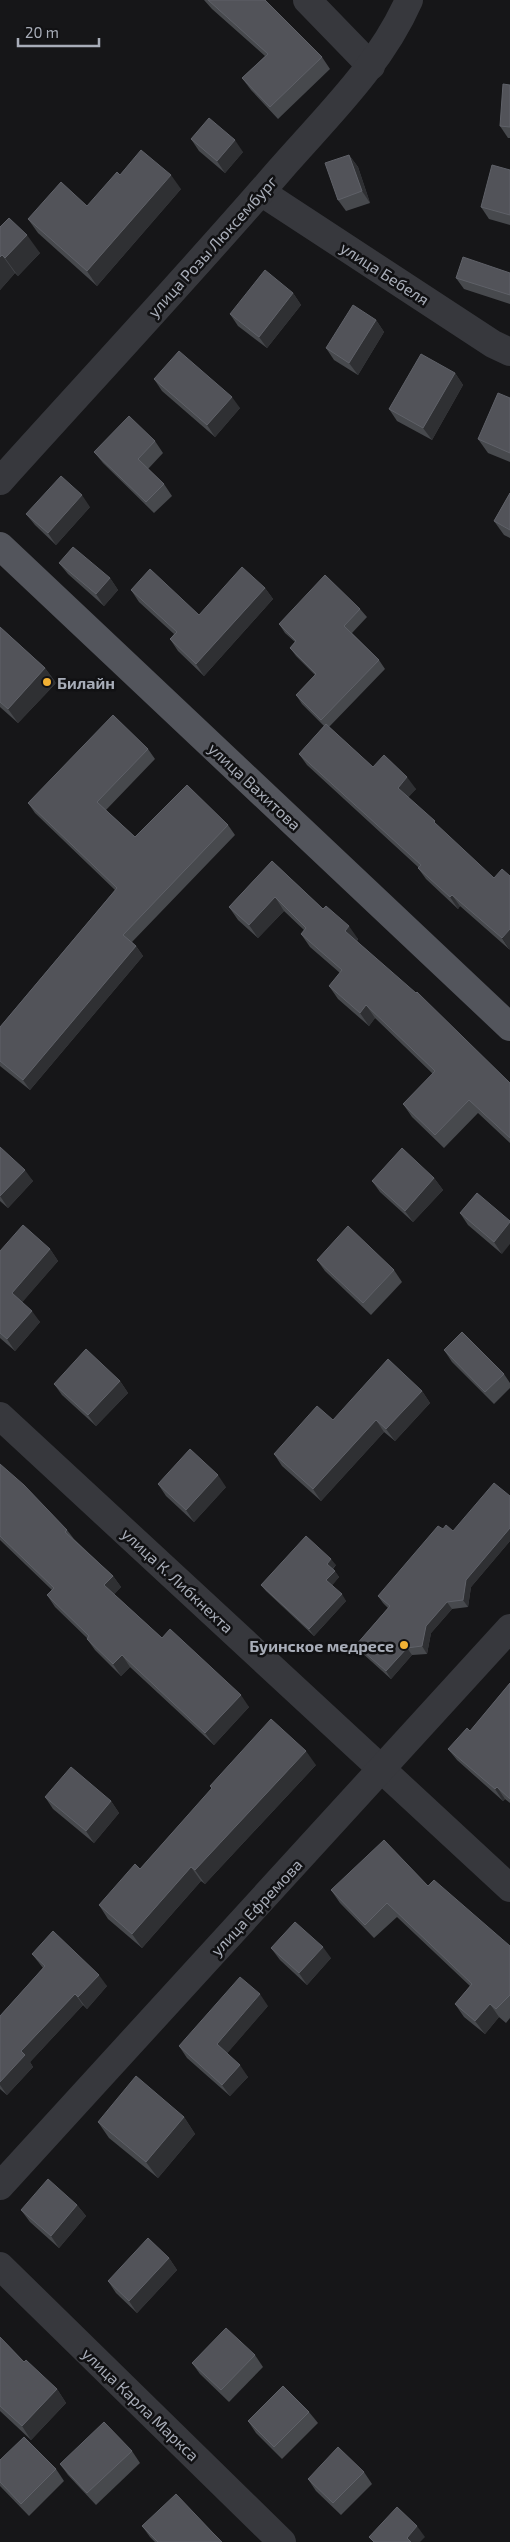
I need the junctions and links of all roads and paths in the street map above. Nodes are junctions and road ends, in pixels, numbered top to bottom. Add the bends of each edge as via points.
1 (307, 0) edge
2 (409, 0) edge
3 (371, 66) junction
4 (261, 192) junction
5 (510, 352) edge
6 (0, 481) edge
7 (0, 546) edge
8 (510, 1027) edge
9 (0, 1416) edge
10 (510, 1628) edge
11 (383, 1769) junction
12 (510, 1888) edge
13 (0, 2186) edge
14 (0, 2266) edge
15 (282, 2542) edge

1 - 3 street
2 - 3 street, улица Розы Люксембург via 396,29
3 - 4 street, улица Розы Люксембург
4 - 5 street, улица Бебеля
4 - 6 street, улица Розы Люксембург
7 - 8 main road, улица Вахитова
9 - 11 street, улица К. Либкнехта
10 - 11 street, улица Ефремова
11 - 12 street, улица К. Либкнехта
11 - 13 street, улица Ефремова
14 - 15 street, улица Карла Маркса

